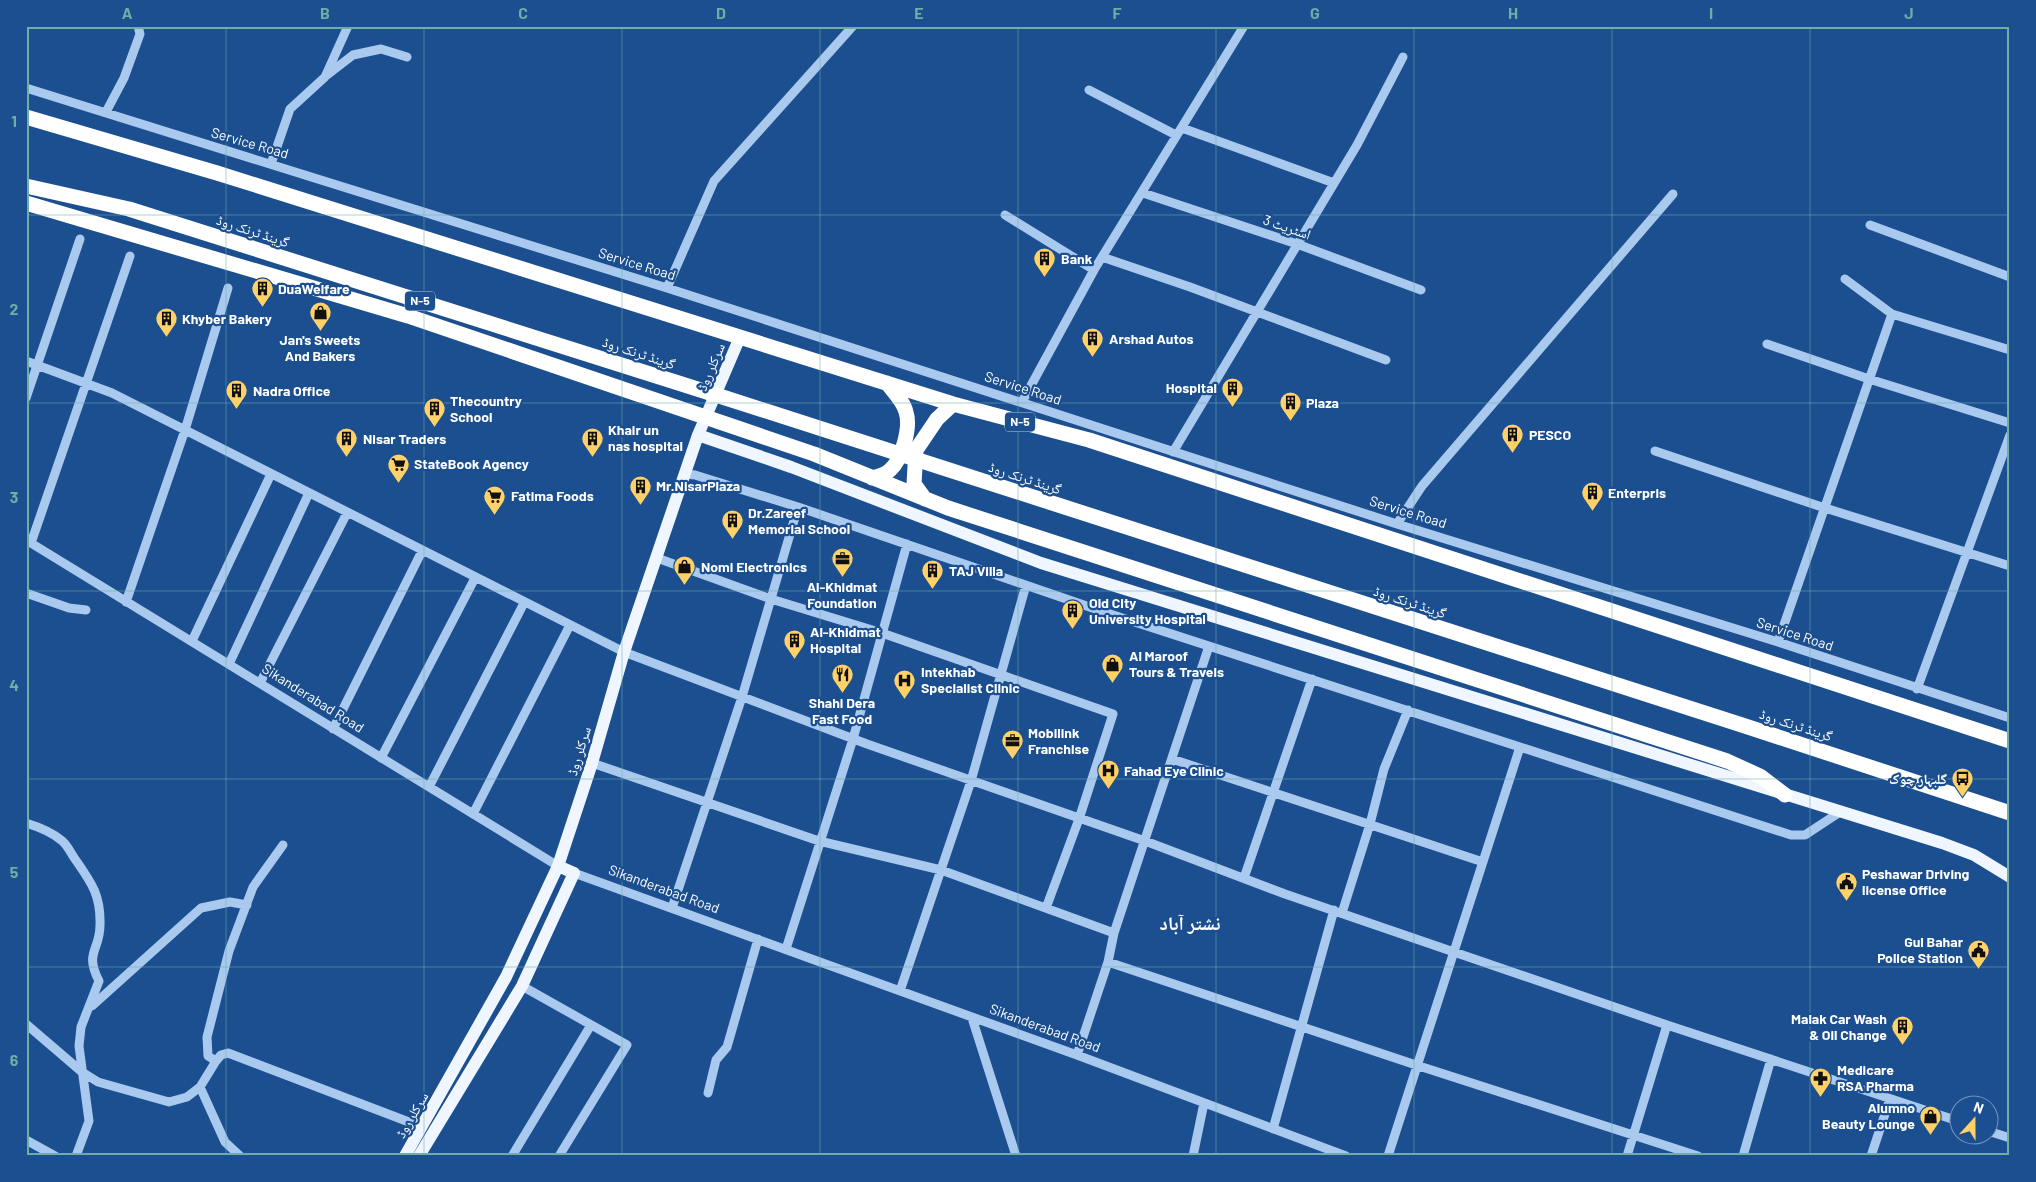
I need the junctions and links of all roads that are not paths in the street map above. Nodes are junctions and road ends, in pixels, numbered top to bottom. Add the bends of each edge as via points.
1 (138, 26) edge
2 (348, 26) edge
3 (853, 26) edge
4 (1244, 26) edge
5 (407, 57) dead end
6 (1403, 57) dead end
7 (325, 77) junction
8 (26, 88) edge
9 (1090, 90) dead end
10 (106, 112) junction
11 (26, 117) edge
12 (1182, 128) junction
13 (1176, 135) junction
14 (271, 164) junction
15 (1334, 183) junction
16 (26, 186) edge
17 (1143, 193) junction
18 (1673, 194) dead end
19 (26, 203) edge
20 (1006, 215) dead end
21 (1870, 225) dead end
22 (80, 239) dead end
23 (1298, 244) junction
24 (130, 256) dead end
25 (1102, 257) junction
26 (1094, 270) junction
27 (2010, 277) edge
28 (1845, 280) dead end
29 (228, 288) dead end
30 (667, 288) junction
31 (1421, 290) dead end
32 (1258, 312) junction
33 (1892, 314) junction
34 (740, 337) junction
35 (1767, 344) dead end
36 (2010, 350) edge
37 (1386, 360) dead end
38 (26, 361) edge
39 (38, 365) junction
40 (1869, 379) junction
41 (86, 383) junction
42 (887, 383) junction
43 (26, 398) edge
44 (1022, 402) junction
45 (953, 404) junction
46 (705, 418) junction
47 (2010, 423) edge
48 (185, 430) junction
49 (698, 435) junction
50 (2010, 435) edge
51 (1655, 451) dead end
52 (1173, 452) junction
53 (271, 474) junction
54 (685, 474) junction
55 (872, 478) junction
56 (309, 493) junction
57 (925, 499) junction
58 (798, 507) junction
59 (1825, 508) junction
60 (347, 513) junction
61 (1398, 524) junction
62 (28, 541) edge
63 (907, 544) junction
64 (422, 551) junction
65 (1967, 553) junction
66 (656, 558) junction
67 (2010, 566) edge
68 (475, 578) junction
69 (1026, 585) junction
70 (26, 593) edge
71 (771, 599) junction
72 (126, 602) junction
73 (524, 603) junction
74 (86, 610) dead end
75 (570, 626) junction
76 (882, 633) junction
77 (192, 641) junction
78 (1778, 642) junction
79 (1209, 646) junction
80 (624, 652) junction
81 (229, 664) junction
82 (1001, 675) junction
83 (1312, 679) junction
84 (260, 684) junction
85 (1917, 689) junction
86 (742, 697) junction
87 (1408, 710) junction
88 (2010, 718) edge
89 (333, 729) junction
90 (853, 739) junction
91 (2010, 741) edge
92 (1520, 747) junction
93 (381, 758) junction
94 (1172, 759) junction
95 (592, 763) junction
96 (971, 781) junction
97 (429, 787) junction
98 (1273, 792) junction
99 (1785, 795) junction
100 (708, 803) junction
101 (1840, 812) junction
102 (2010, 813) edge
103 (473, 814) junction
104 (1079, 819) junction
105 (26, 823) edge
106 (1370, 824) junction
107 (819, 841) junction
108 (1144, 841) junction
109 (283, 845) dead end
110 (1484, 862) junction
111 (558, 866) junction
112 (941, 870) junction
113 (574, 873) junction
114 (2010, 877) edge
115 (1244, 878) junction
116 (247, 905) junction
117 (672, 908) junction
118 (1046, 908) junction
119 (1338, 911) junction
120 (1114, 933) junction
121 (758, 939) junction
122 (786, 949) junction
123 (1455, 951) junction
124 (1108, 962) junction
125 (522, 986) junction
126 (900, 990) junction
127 (90, 1008) junction
128 (972, 1018) junction
129 (26, 1024) edge
130 (591, 1025) junction
131 (1667, 1025) junction
132 (1302, 1026) junction
133 (1077, 1055) junction
134 (1771, 1059) junction
135 (216, 1061) junction
136 (1416, 1065) junction
137 (82, 1072) junction
138 (200, 1088) junction
139 (708, 1093) dead end
140 (1890, 1098) junction
141 (1204, 1103) junction
142 (1948, 1118) edge
143 (422, 1127) junction
144 (1273, 1128) junction
145 (1998, 1134) edge
146 (1634, 1135) junction
147 (2010, 1138) edge
148 (26, 1140) edge
149 (1341, 1155) edge
150 (56, 1156) edge
151 (76, 1156) edge
152 (240, 1156) edge
153 (405, 1156) edge
154 (419, 1156) edge
155 (512, 1156) edge
156 (559, 1156) edge
157 (1016, 1156) edge
158 (1193, 1156) edge
159 (1388, 1156) edge
160 (1627, 1156) edge
161 (1698, 1156) edge
162 (1743, 1156) edge
163 (1872, 1156) edge

1 - 10 street via 140,34 124,78
2 - 7 street
3 - 30 street via 714,181
4 - 12 street
5 - 7 street via 381,49 353,56
6 - 15 street
7 - 14 street via 290,109
8 - 10 street, Service Road
9 - 13 street
10 - 14 street, Service Road
11 - 34 highway, N-5 via 218,173
12 - 13 street
12 - 15 street
13 - 17 street
14 - 30 street, Service Road
15 - 23 street
16 - 102 highway, گرینڈ ٹرنک روڈ / N-5, bridge via 139,212
17 - 23 street, اسٹریٹ 3
17 - 25 street
18 - 61 street via 1422,486
19 - 46 highway via 408,316
20 - 26 street
21 - 27 street
22 - 39 street
23 - 31 street, اسٹریٹ 3
23 - 32 street
24 - 41 street
25 - 26 street
25 - 32 street
26 - 44 street
28 - 33 street
29 - 48 street
30 - 44 street, Service Road
32 - 37 street
32 - 52 street
33 - 36 street
33 - 40 street
34 - 42 highway, N-5
34 - 46 main road, سرکلر روڈ
35 - 40 street
38 - 39 street
39 - 41 street
39 - 43 street
40 - 47 street
40 - 59 street
41 - 48 street via 112,392
41 - 62 street
42 - 45 highway, N-5
42 - 55 highway via 906,411 908,427 898,460 891,470
44 - 52 street, Service Road
45 - 57 highway via 937,419 916,450 914,484
45 - 91 highway, N-5 via 1089,440
46 - 49 main road, سرکلر روڈ
46 - 55 highway via 814,454
48 - 53 street
48 - 72 street
49 - 54 main road, سرکلر روڈ
49 - 99 main road via 1041,563
50 - 65 street
51 - 59 street
52 - 61 street, Service Road
53 - 56 street
53 - 77 street
54 - 58 street
54 - 66 main road, سرکلر روڈ
55 - 57 highway
56 - 60 street
56 - 81 street
57 - 99 highway via 1727,761 1760,776
58 - 63 street
58 - 71 street
59 - 65 street
59 - 78 street
60 - 64 street
60 - 84 street
61 - 78 street, Service Road
62 - 72 street, Sikanderabad Road
63 - 69 street
63 - 76 street
64 - 68 street
64 - 89 street
65 - 67 street
65 - 85 street
66 - 71 street
66 - 80 main road, سرکلر روڈ
68 - 73 street
68 - 93 street
69 - 79 street
69 - 82 street
70 - 74 street
71 - 76 street
71 - 86 street
72 - 77 street, Sikanderabad Road
73 - 75 street
73 - 97 street
75 - 80 street
75 - 103 street
76 - 82 street
76 - 90 street
77 - 81 street, Sikanderabad Road
78 - 85 street, Service Road
79 - 83 street
79 - 94 street
80 - 86 street
80 - 95 main road, سرکلر روڈ
81 - 84 street, Sikanderabad Road
82 - 96 street
82 - 104 street via 1113,714
83 - 87 street
83 - 98 street
84 - 89 street, Sikanderabad Road
85 - 88 street, Service Road
86 - 90 street
86 - 100 street
87 - 92 street
87 - 106 street via 1384,769
89 - 93 street, Sikanderabad Road
90 - 96 street
90 - 107 street
92 - 101 street via 1791,835 1805,835
92 - 110 street
93 - 97 street, Sikanderabad Road
94 - 98 street
94 - 108 street
95 - 100 street
95 - 111 main road, سرکلر روڈ
96 - 104 street
96 - 112 street
97 - 103 street, Sikanderabad Road
98 - 106 street
98 - 115 street
99 - 101 main road
100 - 107 street
100 - 117 street
101 - 114 main road via 1966,852
103 - 111 street, Sikanderabad Road
104 - 108 street
104 - 118 street
105 - 127 street via 49,831 63,841 98,896 100,928 92,954 93,968 99,981
106 - 110 street
106 - 119 street
107 - 112 street
107 - 122 street
108 - 115 street
108 - 120 street
109 - 116 street via 253,887
110 - 123 street
111 - 113 main road, Sikanderabad Road
111 - 143 main road, سرکلر روڈ via 506,977
112 - 118 street
112 - 126 street
113 - 117 street, Sikanderabad Road
113 - 125 main road
115 - 119 street
116 - 127 street via 230,902 201,908
116 - 135 street via 229,951 207,1037 208,1056
117 - 121 street, Sikanderabad Road
118 - 120 street
119 - 123 street
119 - 132 street
120 - 124 street
121 - 122 street, Sikanderabad Road
121 - 139 street via 727,1047 716,1060
122 - 126 street, Sikanderabad Road
123 - 131 street
123 - 136 street
124 - 132 street
124 - 133 street
125 - 130 street
125 - 154 main road
126 - 128 street, Sikanderabad Road
127 - 137 street via 81,1027
128 - 133 street, Sikanderabad Road
128 - 157 street
129 - 137 street
130 - 155 street
130 - 156 street via 627,1045
131 - 134 street
131 - 146 street
132 - 136 street
132 - 144 street
133 - 141 street, Sikanderabad Road
134 - 140 street
134 - 162 street
135 - 138 street
135 - 143 street via 228,1053
136 - 146 street
136 - 159 street
137 - 138 street via 98,1082 169,1102 187,1097
137 - 151 street via 89,1121
138 - 152 street via 224,1142
140 - 142 street
140 - 163 street
141 - 144 street, Sikanderabad Road
141 - 158 street
143 - 153 main road, سرکلر روڈ
144 - 149 street, Sikanderabad Road
145 - 147 street
146 - 160 street
146 - 161 street
148 - 150 street

